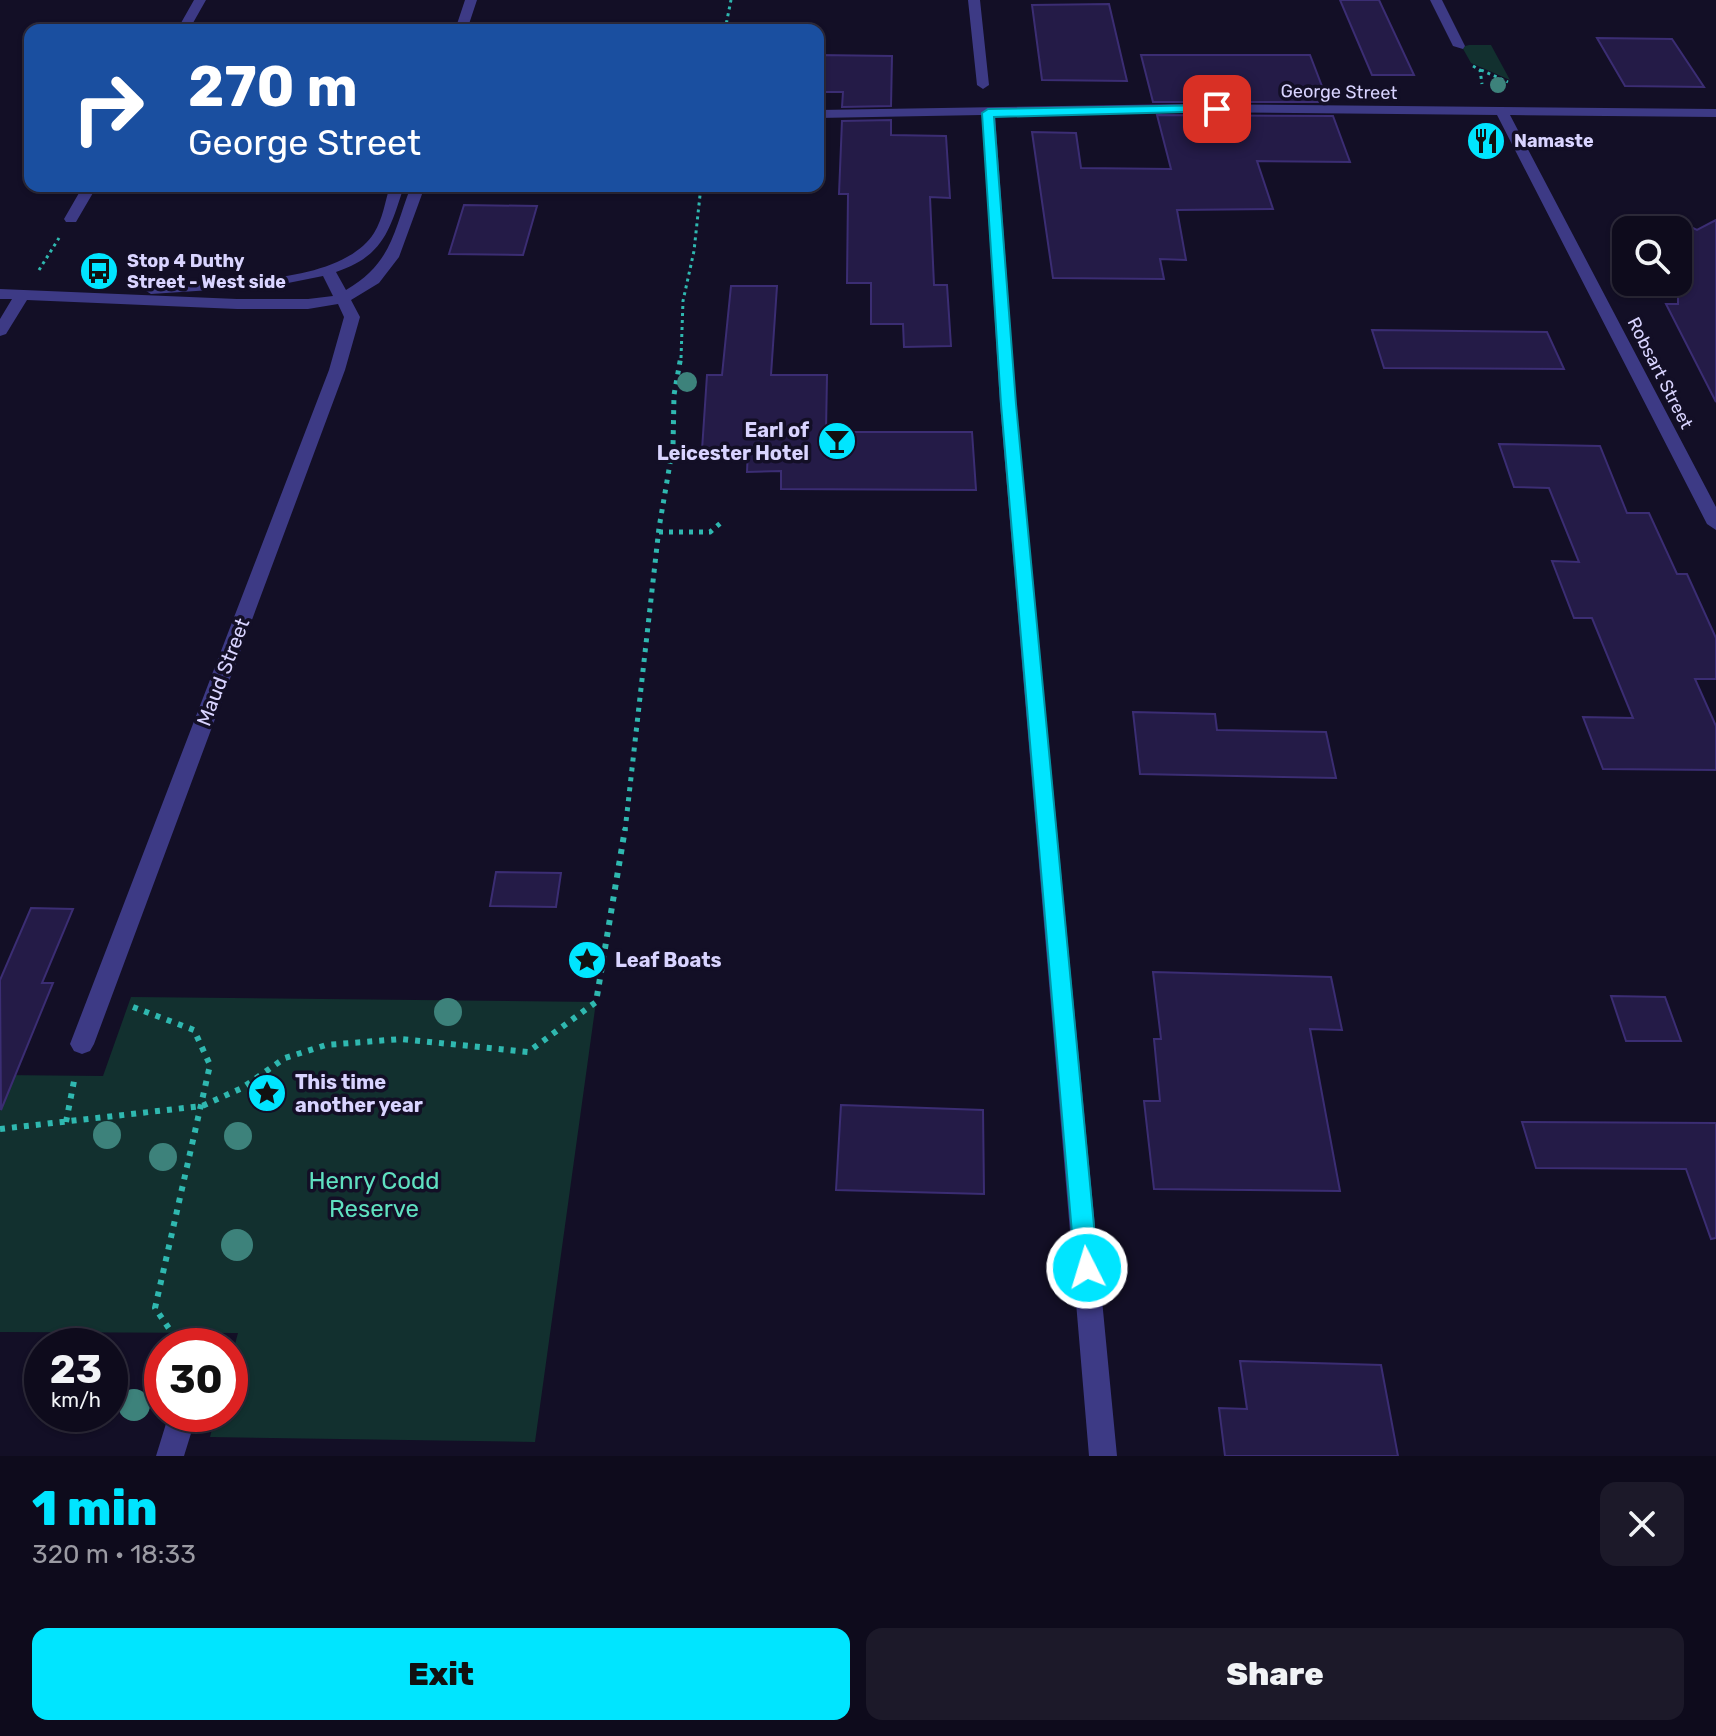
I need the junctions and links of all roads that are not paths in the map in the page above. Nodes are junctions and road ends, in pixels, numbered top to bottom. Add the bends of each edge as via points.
1 (200, 0) edge
2 (471, 0) edge
3 (974, 0) edge
4 (1436, 0) edge
5 (186, 24) edge
6 (463, 24) edge
7 (1459, 46) dead end
8 (983, 85) dead end
9 (1502, 112) junction
10 (988, 113) junction
11 (1716, 113) edge
12 (824, 114) edge
13 (87, 192) edge
14 (395, 192) edge
15 (416, 192) edge
16 (71, 219) road end
17 (327, 270) junction
18 (0, 294) edge
19 (23, 294) junction
20 (342, 299) junction
21 (0, 331) edge
22 (1716, 524) edge
23 (82, 1044) road end
24 (177, 1432) edge
25 (170, 1456) edge
26 (1103, 1456) edge

1 - 5 street
2 - 6 street
3 - 8 street
4 - 7 street
9 - 10 street, George Street via 1185,108
9 - 11 street, George Street
9 - 22 street, Robsart Street
10 - 12 street, George Street
10 - 26 street via 1009,419
13 - 16 street
14 - 17 street via 378,238 356,257
15 - 20 street via 392,257 374,280
17 - 19 street via 275,283
17 - 20 street, Maud Street
18 - 19 street
19 - 20 street via 237,304
19 - 21 street
20 - 23 street, Maud Street via 352,317 337,370
24 - 25 street

